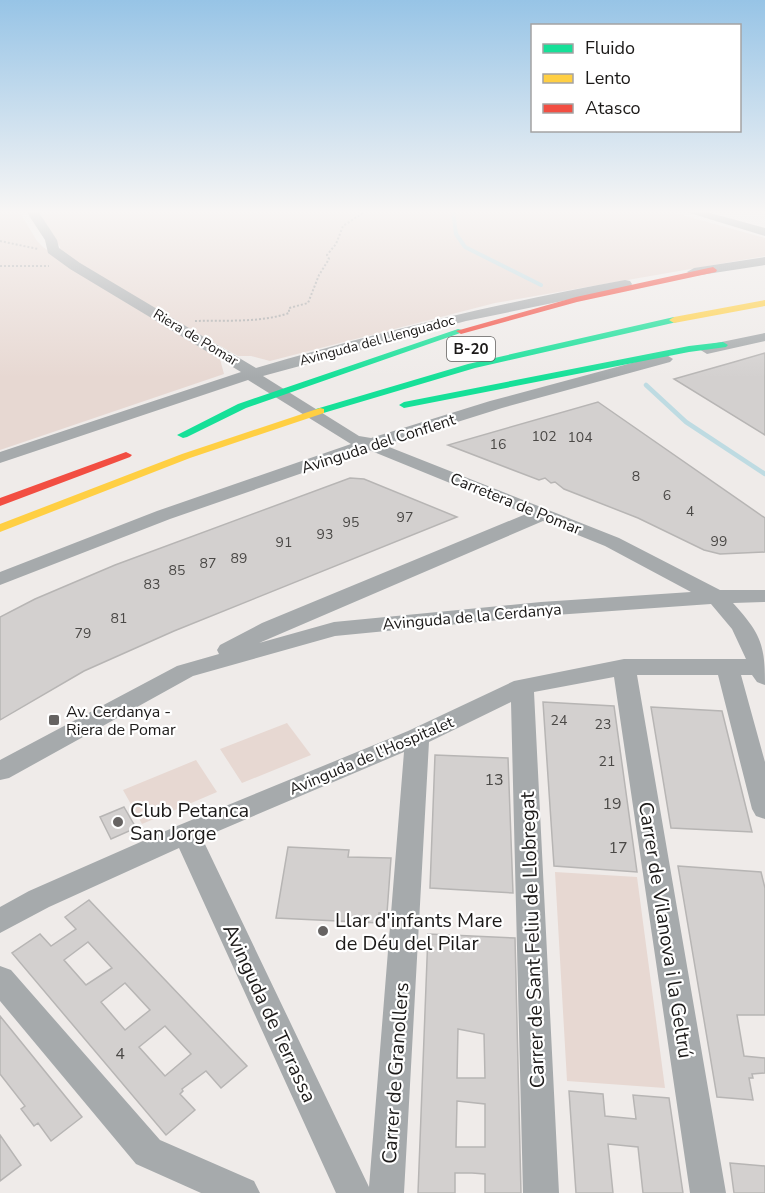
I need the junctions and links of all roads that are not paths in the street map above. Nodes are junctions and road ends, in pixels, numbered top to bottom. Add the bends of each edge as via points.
1 (77, 267) edge
2 (732, 267) edge
3 (713, 270) junction
4 (765, 303) edge
5 (765, 337) edge
6 (723, 345) junction
7 (395, 369) dead end
8 (260, 375) junction
9 (387, 408) dead end
10 (357, 431) junction
11 (206, 448) junction
12 (139, 450) dead end
13 (0, 458) edge
14 (489, 492) junction
15 (0, 502) edge
16 (543, 514) junction
17 (0, 528) edge
18 (494, 534) junction
19 (660, 567) junction
20 (0, 579) edge
21 (765, 596) edge
22 (716, 597) junction
23 (653, 601) junction
24 (624, 667) junction
25 (728, 668) junction
26 (185, 671) junction
27 (763, 672) edge
28 (522, 687) junction
29 (417, 737) junction
30 (0, 771) edge
31 (765, 809) edge
32 (186, 833) junction
33 (0, 921) edge
34 (0, 979) edge
35 (242, 1193) edge
36 (354, 1193) edge
37 (386, 1193) edge
38 (541, 1193) edge
39 (708, 1193) edge

1 - 8 street, Riera de Pomar
2 - 3 street, Avinguda del Llenguadoc
3 - 7 highway via 576,300 445,335 242,406 178,437
3 - 8 street, Avinguda del Llenguadoc via 499,309 378,338
4 - 11 highway, B-20 via 609,332 449,372
5 - 6 street, Avinguda del Conflent
6 - 9 highway
6 - 10 street, Avinguda del Conflent
8 - 10 street, Carretera de Pomar
8 - 13 street, Avinguda del Llenguadoc via 98,423
10 - 11 highway via 295,431
10 - 14 street, Carretera de Pomar via 379,449
10 - 20 street, Avinguda del Conflent via 192,504
11 - 17 highway, B-20
12 - 15 highway
14 - 16 street, Carretera de Pomar
14 - 18 street via 497,508
16 - 18 street, Avinguda de la Cerdanya
16 - 19 street, Carretera de Pomar
18 - 26 street, Avinguda de la Cerdanya via 270,628
19 - 22 street, Carretera de Pomar
19 - 23 street via 664,589
21 - 22 street, Avinguda de la Cerdanya
22 - 23 street, Avinguda de la Cerdanya
22 - 27 street, Carretera de Pomar via 742,626
23 - 26 street, Avinguda de la Cerdanya via 334,629
24 - 25 street, Avinguda de l'Hospitalet
24 - 28 street, Avinguda de l'Hospitalet
24 - 39 street, Carrer de Vilanova i la Geltrú
25 - 27 street, Avinguda de l'Hospitalet
25 - 31 street
26 - 30 street, Avinguda de la Cerdanya
28 - 29 street, Avinguda de l'Hospitalet
28 - 38 street, Carrer de Sant Feliu de Llobregat
29 - 32 street, Avinguda de l'Hospitalet
29 - 37 street, Carrer de Granollers
32 - 33 street, Avinguda de l'Hospitalet via 39,899
32 - 36 street, Avinguda de Terrassa
34 - 35 street via 148,1152

